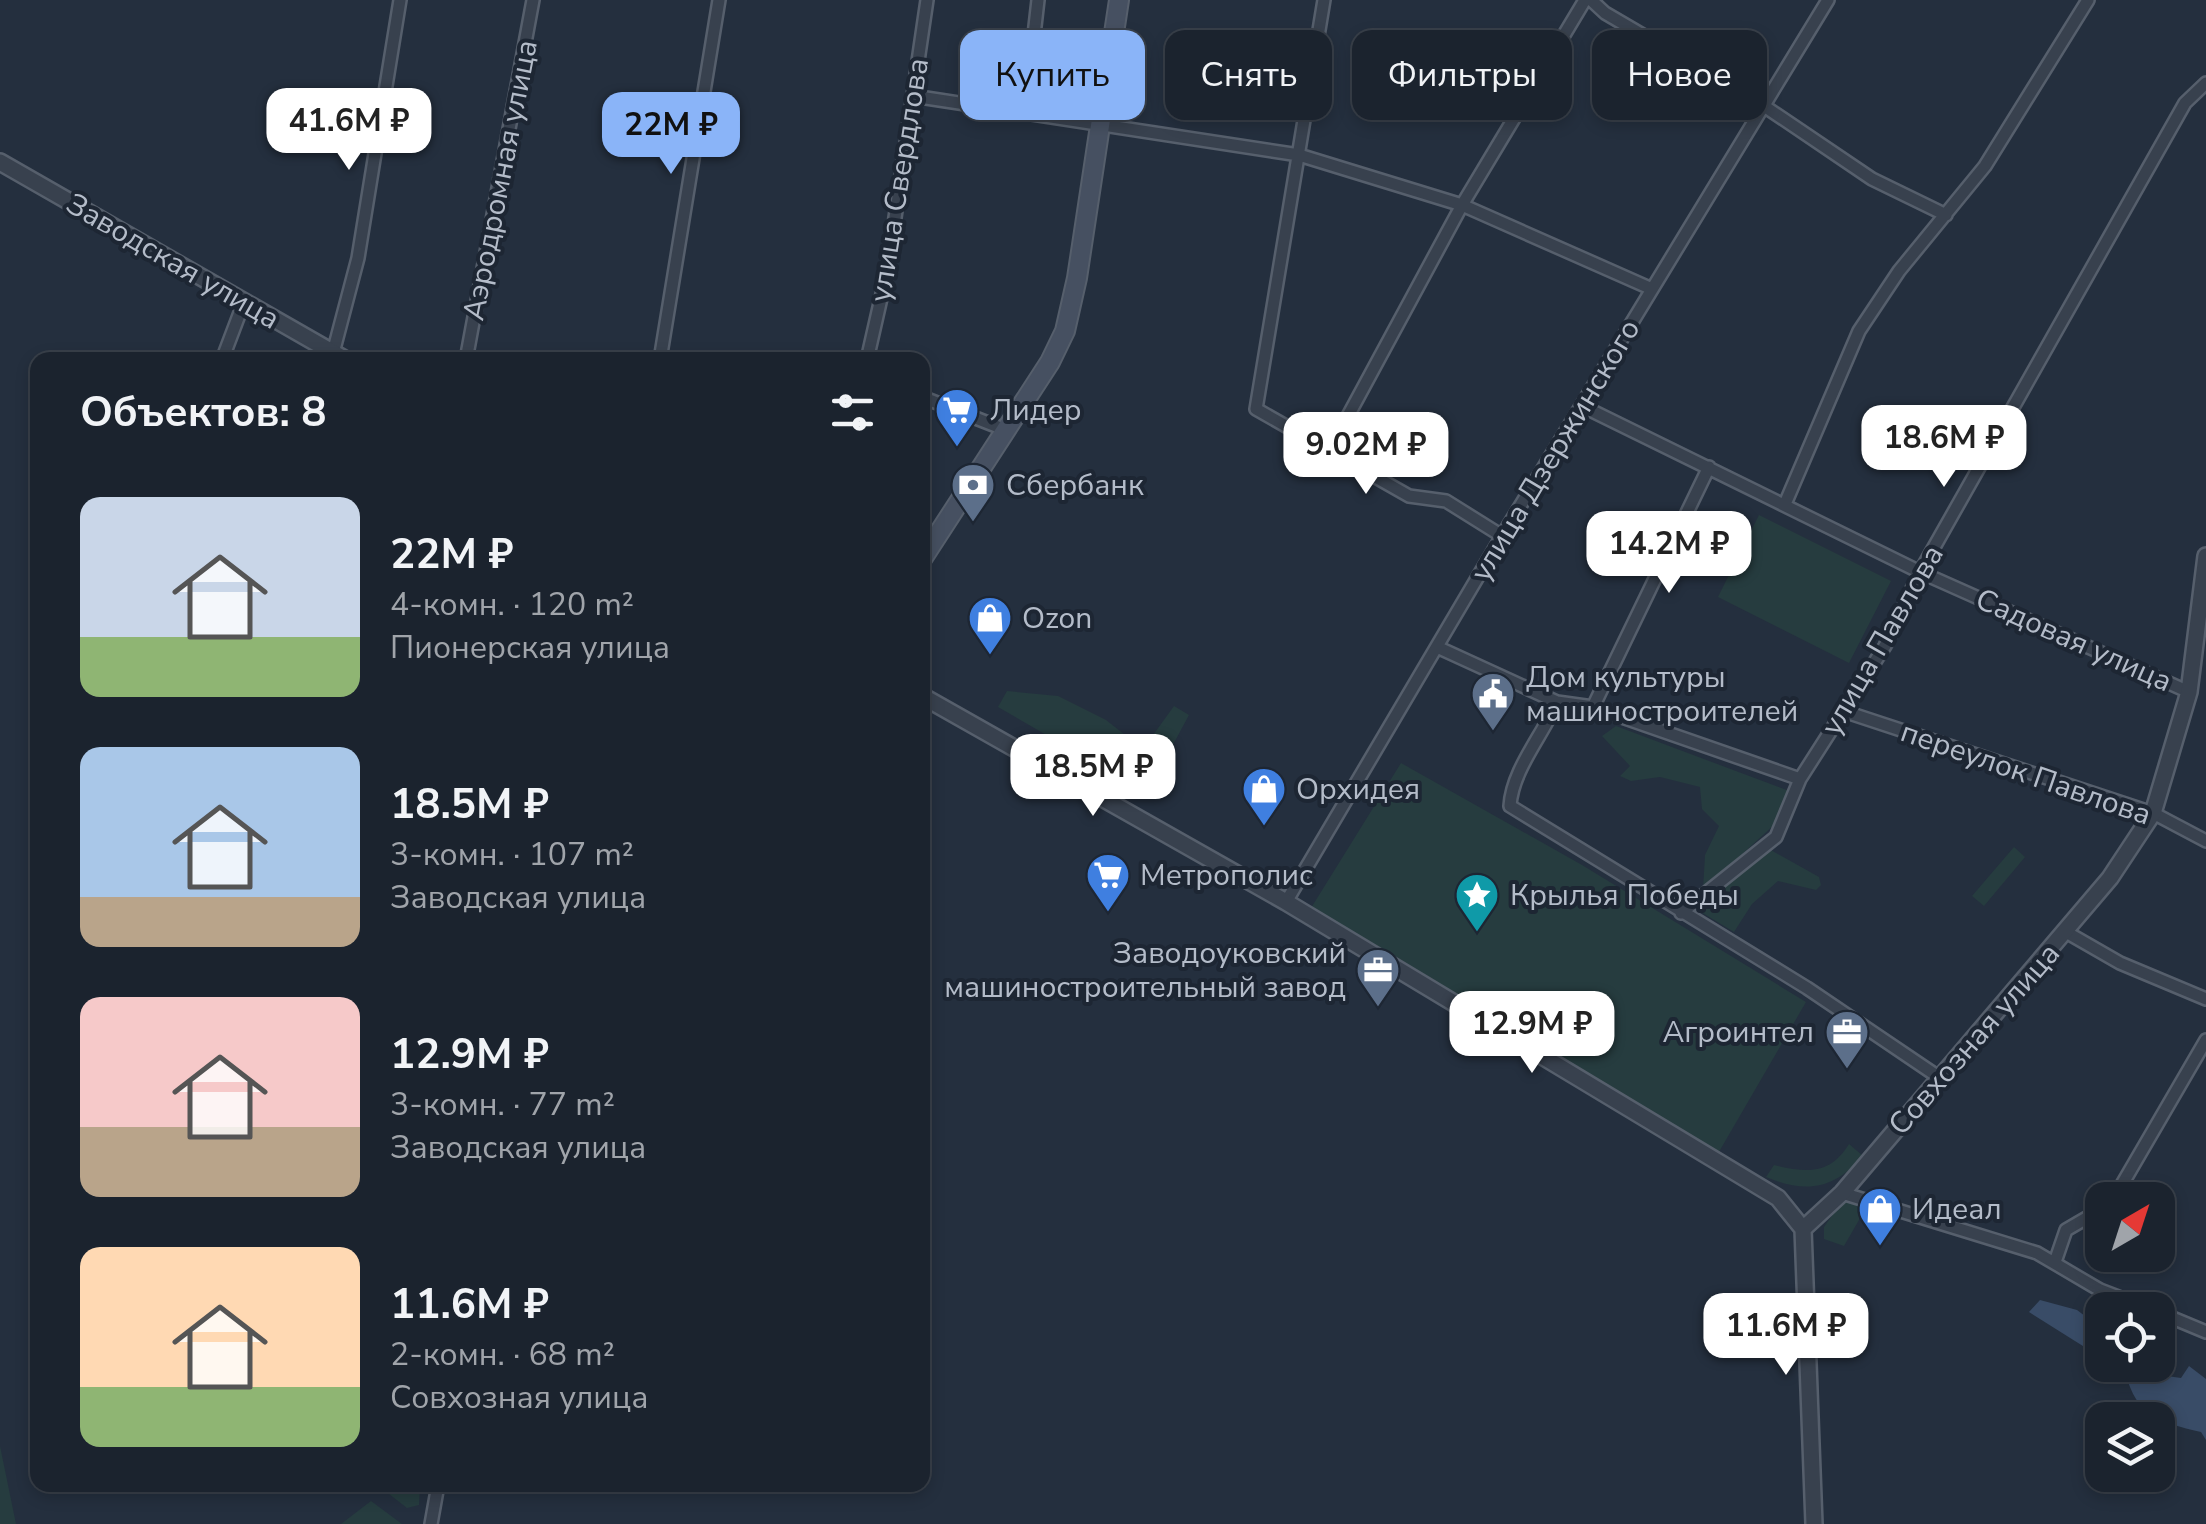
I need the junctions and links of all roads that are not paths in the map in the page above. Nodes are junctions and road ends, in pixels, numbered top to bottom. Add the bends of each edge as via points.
1 (400, 0) edge
2 (533, 0) edge
3 (719, 0) edge
4 (928, 0) edge
5 (1038, 0) edge
6 (1119, 0) edge
7 (1324, 0) edge
8 (1588, 0) edge
9 (1828, 0) edge
10 (2088, 0) edge
11 (1035, 30) edge
12 (1634, 30) edge
13 (2206, 84) edge
14 (913, 96) junction
15 (1767, 101) edge
16 (960, 104) edge
17 (1767, 108) edge
18 (1082, 120) edge
19 (1755, 120) edge
20 (1101, 122) junction
21 (1299, 155) junction
22 (0, 162) edge
23 (1462, 206) junction
24 (1946, 215) junction
25 (1652, 289) junction
26 (244, 302) junction
27 (225, 352) edge
28 (332, 352) edge
29 (340, 352) edge
30 (467, 352) edge
31 (661, 352) edge
32 (869, 352) edge
33 (930, 400) edge
34 (1582, 406) junction
35 (1006, 430) junction
36 (1328, 452) junction
37 (1709, 467) junction
38 (1785, 504) junction
39 (1502, 536) junction
40 (930, 546) edge
41 (2206, 556) edge
42 (1920, 572) junction
43 (1437, 647) junction
44 (2188, 692) junction
45 (930, 701) edge
46 (1557, 702) junction
47 (1592, 707) junction
48 (1843, 712) junction
49 (1800, 778) junction
50 (2153, 812) junction
51 (2206, 842) edge
52 (1286, 902) junction
53 (1682, 913) junction
54 (2066, 932) junction
55 (2206, 999) edge
56 (2206, 1040) edge
57 (1940, 1078) junction
58 (2123, 1182) edge
59 (1842, 1193) junction
60 (2085, 1219) edge
61 (1802, 1229) junction
62 (2055, 1262) junction
63 (2105, 1292) edge
64 (2175, 1319) edge
65 (2206, 1332) edge
66 (437, 1492) edge
67 (431, 1524) edge
68 (1814, 1524) edge

1 - 29 street
2 - 30 street, Аэродромная улица
3 - 31 street
4 - 14 street, улица Свердлова
5 - 11 street
6 - 20 main road
7 - 21 street
8 - 12 street
8 - 23 street
9 - 15 street, улица Дзержинского
10 - 24 street
13 - 42 street, улица Павлова via 2185,103 2140,179
14 - 16 street
14 - 32 street, улица Свердлова via 888,272
17 - 24 street via 1872,180
18 - 20 street
19 - 25 street, улица Дзержинского
20 - 21 street
20 - 35 main road via 1065,331
21 - 23 street
21 - 36 street via 1256,409
22 - 26 street, Заводская улица
23 - 25 street
23 - 36 street
24 - 38 street via 1859,331
25 - 34 street, улица Дзержинского
26 - 27 street
26 - 28 street, Заводская улица
33 - 35 street
34 - 37 street, Садовая улица
34 - 39 street, улица Дзержинского
35 - 40 main road
36 - 39 street via 1409,496 1446,500
37 - 38 street, Садовая улица
37 - 47 street
38 - 42 street, Садовая улица
39 - 43 street, улица Дзержинского
41 - 44 street, Совхозная улица
42 - 44 street, Садовая улица
42 - 48 street, улица Павлова
43 - 46 street
43 - 52 street, улица Дзержинского
44 - 50 street, Совхозная улица
45 - 52 street
46 - 47 street
46 - 53 street via 1511,786 1510,806
47 - 49 street
48 - 49 street, улица Павлова
48 - 50 street, переулок Павлова
49 - 53 street, улица Павлова via 1776,837
50 - 51 street, переулок Павлова
50 - 54 street, Совхозная улица
52 - 61 street via 1778,1198
53 - 57 street
54 - 55 street
54 - 57 street, Совхозная улица
56 - 58 street
57 - 59 street, Совхозная улица
59 - 61 street, Совхозная улица
59 - 62 street
60 - 62 street via 2066,1230
61 - 68 street
62 - 63 street
64 - 65 street
66 - 67 street

